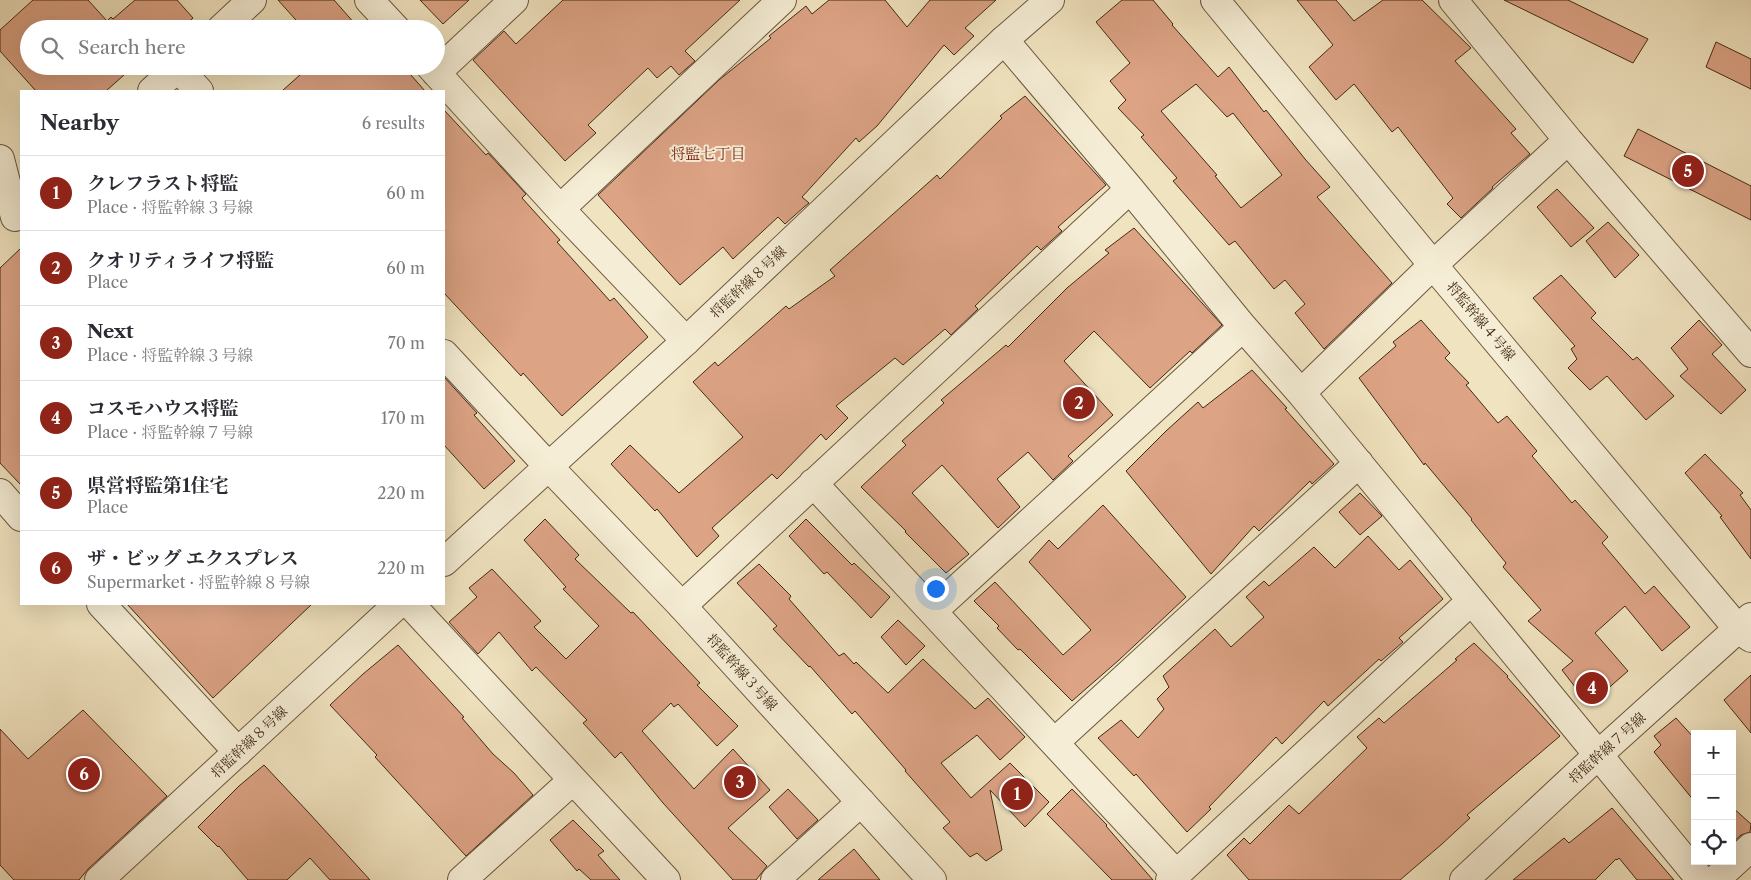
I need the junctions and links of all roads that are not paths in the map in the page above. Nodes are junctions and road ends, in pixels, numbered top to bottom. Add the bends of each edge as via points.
1 (252, 0) edge
2 (369, 0) edge
3 (514, 0) edge
4 (782, 0) edge
5 (1050, 0) edge
6 (1214, 0) edge
7 (1454, 0) edge
8 (230, 20) edge
9 (388, 20) edge
10 (1004, 40) junction
11 (445, 60) edge
12 (170, 75) edge
13 (186, 75) edge
14 (438, 75) edge
15 (153, 90) edge
16 (198, 90) edge
17 (1568, 140) junction
18 (0, 159) edge
19 (1130, 189) junction
20 (560, 209) junction
21 (12, 220) edge
22 (1433, 265) junction
23 (1243, 327) junction
24 (686, 341) junction
25 (1751, 353) edge
26 (445, 355) edge
27 (1301, 393) junction
28 (1359, 463) junction
29 (549, 467) junction
30 (813, 484) junction
31 (0, 493) edge
32 (20, 516) edge
33 (445, 561) edge
34 (1471, 601) junction
35 (102, 605) edge
36 (397, 605) edge
37 (411, 605) edge
38 (682, 606) junction
39 (933, 611) junction
40 (1747, 628) edge
41 (1055, 742) junction
42 (238, 752) junction
43 (1598, 755) junction
44 (573, 780) junction
45 (861, 802) junction
46 (1751, 847) edge
47 (1173, 877) edge
48 (99, 880) edge
49 (462, 880) edge
50 (666, 880) edge
51 (775, 880) edge
52 (932, 880) edge
53 (1464, 880) edge
54 (1701, 880) edge
55 (1716, 880) edge

1 - 8 street
2 - 9 street
3 - 11 street
4 - 20 street
5 - 10 street, 将監幹線８号線
6 - 22 street, 将監幹線４号線
7 - 17 street
10 - 19 street
10 - 24 street, 将監幹線８号線
12 - 15 street
13 - 16 street
14 - 20 street
17 - 22 street
17 - 25 street
18 - 21 street
19 - 23 street
19 - 30 street
20 - 24 street
22 - 27 street
22 - 40 street, 将監幹線４号線
23 - 27 street
23 - 39 street
24 - 29 street, 将監幹線８号線
26 - 29 street, 将監幹線３号線
27 - 28 street
28 - 34 street
28 - 41 street
29 - 33 street, 将監幹線８号線
29 - 38 street, 将監幹線３号線
30 - 38 street
30 - 39 street
31 - 32 street
34 - 43 street
34 - 47 street
35 - 42 street
36 - 42 street, 将監幹線８号線
37 - 44 street
38 - 45 street, 将監幹線３号線
39 - 41 street
40 - 43 street, 将監幹線７号線
41 - 47 street
42 - 48 street, 将監幹線８号線
43 - 53 street, 将監幹線７号線
43 - 54 street
44 - 49 street
44 - 50 street
45 - 51 street
45 - 52 street, 将監幹線３号線
46 - 55 street

